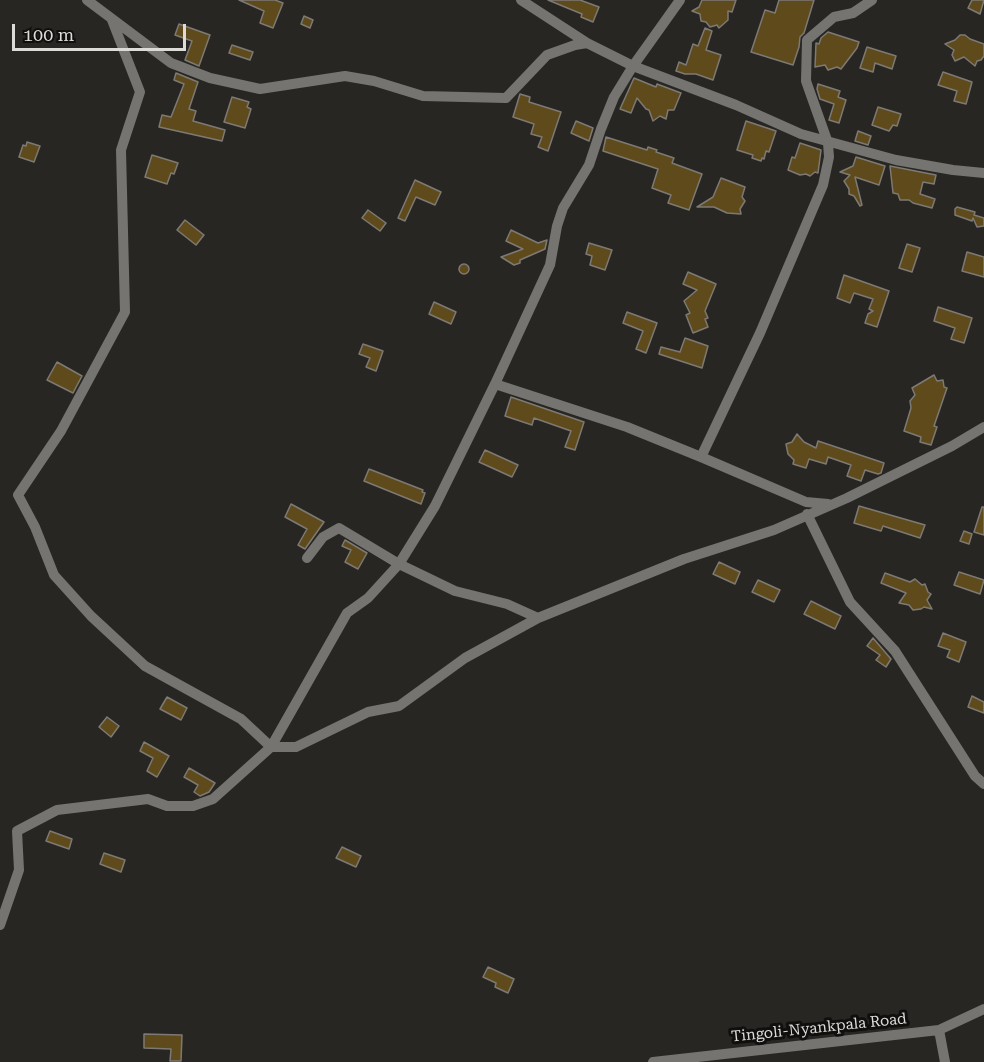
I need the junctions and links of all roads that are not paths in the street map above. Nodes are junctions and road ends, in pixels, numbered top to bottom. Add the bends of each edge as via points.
1 (87, 0) edge
2 (521, 0) edge
3 (680, 0) edge
4 (872, 0) edge
5 (112, 20) junction
6 (587, 43) junction
7 (633, 66) junction
8 (828, 143) junction
9 (984, 173) edge
10 (495, 384) junction
11 (984, 427) edge
12 (701, 457) junction
13 (831, 504) junction
14 (807, 514) junction
15 (307, 558) dead end
16 (399, 564) junction
17 (538, 618) junction
18 (271, 747) junction
19 (984, 784) edge
20 (0, 925) edge
21 (984, 1009) edge
22 (939, 1030) junction
23 (653, 1062) edge
24 (945, 1062) edge

1 - 5 street
2 - 6 street
3 - 7 street
4 - 8 street via 853,13 834,17 807,40 806,81
5 - 6 street via 171,63 210,78 260,89 345,76 423,96 506,98 546,55
5 - 18 street via 140,92 121,150 125,312 61,431 18,495 54,575 91,615 145,666 241,719
6 - 7 street
7 - 8 street
7 - 10 street via 614,98 589,165 563,208 550,265
8 - 9 street via 896,160
8 - 12 street via 823,185 760,333
10 - 12 street via 627,427
10 - 16 street via 435,506
11 - 13 street
12 - 13 street via 806,502
13 - 14 street
14 - 17 street via 774,530 684,559
14 - 19 street via 850,602 895,651 975,776
15 - 16 street via 323,537 339,528
16 - 17 street via 455,591 507,604
16 - 18 street via 368,598 347,613
17 - 18 street via 465,658 399,706 368,712 296,747
18 - 20 street via 213,799 193,807 167,806 148,799 57,810 17,831 19,870
21 - 22 street, Tingoli-Nyankpala Road
22 - 23 street, Tingoli-Nyankpala Road
22 - 24 street

